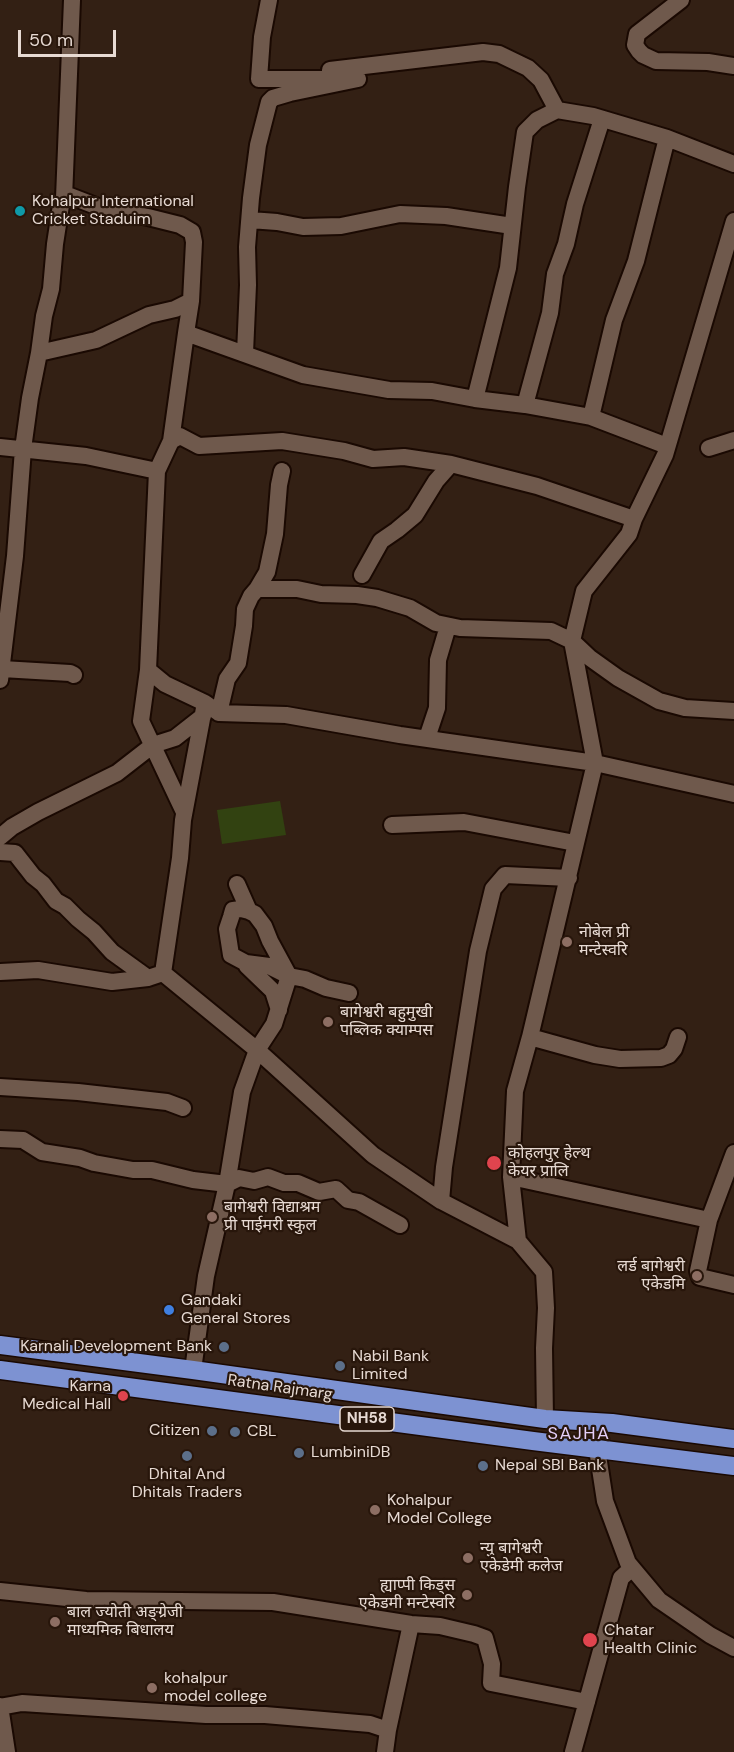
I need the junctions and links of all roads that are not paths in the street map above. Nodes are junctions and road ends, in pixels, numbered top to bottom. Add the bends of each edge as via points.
1 (72, 0) edge
2 (269, 0) edge
3 (681, 0) edge
4 (734, 66) edge
5 (260, 79) junction
6 (557, 110) junction
7 (602, 119) junction
8 (667, 138) junction
9 (734, 164) edge
10 (64, 198) junction
11 (250, 220) junction
12 (734, 221) edge
13 (512, 226) junction
14 (191, 301) junction
15 (186, 333) junction
16 (39, 353) junction
17 (244, 353) junction
18 (475, 399) junction
19 (525, 405) junction
20 (591, 417) junction
21 (731, 434) edge
22 (171, 441) junction
23 (667, 446) junction
24 (0, 447) edge
25 (709, 448) dead end
26 (23, 449) junction
27 (451, 464) junction
28 (157, 471) junction
29 (282, 471) dead end
30 (634, 519) junction
31 (362, 575) dead end
32 (257, 589) junction
33 (448, 626) junction
34 (572, 641) junction
35 (148, 670) junction
36 (1, 675) edge
37 (74, 675) dead end
38 (209, 711) junction
39 (734, 711) edge
40 (427, 738) junction
41 (153, 745) junction
42 (595, 763) junction
43 (734, 794) edge
44 (184, 812) junction
45 (392, 825) dead end
46 (0, 837) edge
47 (575, 843) junction
48 (0, 852) edge
49 (569, 878) junction
50 (237, 884) dead end
51 (249, 911) junction
52 (246, 963) junction
53 (0, 972) edge
54 (155, 975) junction
55 (289, 976) junction
56 (349, 993) dead end
57 (279, 1010) junction
58 (530, 1037) junction
59 (678, 1037) dead end
60 (257, 1050) junction
61 (0, 1087) edge
62 (183, 1108) dead end
63 (0, 1139) edge
64 (733, 1160) edge
65 (511, 1177) junction
66 (227, 1184) junction
67 (441, 1201) junction
68 (710, 1220) junction
69 (400, 1225) dead end
70 (518, 1241) junction
71 (734, 1286) edge
72 (0, 1345) edge
73 (0, 1370) edge
74 (193, 1370) junction
75 (545, 1419) junction
76 (734, 1439) edge
77 (597, 1449) junction
78 (734, 1466) edge
79 (632, 1568) junction
80 (0, 1591) edge
81 (411, 1624) junction
82 (734, 1648) edge
83 (587, 1702) junction
84 (0, 1707) edge
85 (388, 1731) junction
86 (7, 1752) edge
87 (385, 1752) edge
88 (573, 1752) edge

1 - 10 street
2 - 5 street
3 - 4 street via 638,34 635,45 639,51 656,61
5 - 6 street via 483,52 500,54 528,68 541,80
5 - 11 street via 358,79 291,93 269,102 254,169
6 - 7 street
6 - 13 street via 537,120 525,132
7 - 8 street
7 - 19 street via 555,274 550,314
8 - 9 street
8 - 20 street via 636,261 614,320
10 - 14 street via 70,196 101,208 180,225 192,232
10 - 16 street
11 - 13 street via 303,227 341,226 400,214
11 - 17 street
12 - 23 street
13 - 18 street via 508,268
14 - 15 street
14 - 16 street via 96,340
15 - 17 street
15 - 22 street
16 - 26 street
17 - 18 street via 303,375
18 - 19 street
19 - 20 street
20 - 23 street
21 - 25 street
22 - 27 street via 180,436 199,446 282,441 373,459 404,457
22 - 28 street
23 - 30 street
24 - 26 street
26 - 28 street via 86,456
26 - 36 street
27 - 30 street via 537,486
27 - 31 street via 415,515 381,540
28 - 35 street
29 - 32 street via 267,572
30 - 34 street via 629,534 584,591
32 - 33 street via 297,588 377,598
32 - 38 street via 245,609 238,663
33 - 34 street via 551,631
33 - 40 street via 438,660 437,708
34 - 39 street via 618,678 659,701 685,708
34 - 42 street
35 - 38 street
35 - 41 street via 141,721
36 - 37 street
38 - 40 street via 286,715
38 - 41 street via 175,738
38 - 44 street
40 - 42 street
41 - 44 street
41 - 46 street via 117,773 38,812
42 - 43 street
42 - 47 street
44 - 54 street
45 - 47 street via 464,822
47 - 49 street
48 - 54 street via 15,853 56,901 112,952
49 - 58 street
49 - 67 street via 505,874 493,889 478,951
50 - 51 street
51 - 52 street via 233,910 227,929 231,955
51 - 55 street via 264,926
52 - 55 street via 268,966
52 - 57 street via 273,992
53 - 54 street via 38,970 112,982
54 - 60 street
55 - 56 street
55 - 57 street
57 - 60 street
58 - 59 street via 620,1059 669,1055
58 - 65 street via 515,1091
60 - 66 street via 242,1092
60 - 67 street via 373,1155
61 - 62 street via 100,1094 167,1102
63 - 66 street via 23,1140 42,1152 94,1163
64 - 68 street
65 - 68 street
65 - 70 street
66 - 69 street via 239,1178 254,1181 268,1177 320,1192 336,1189 348,1200
66 - 74 street via 206,1276
67 - 70 street
68 - 71 street via 698,1271 700,1276
70 - 75 street via 544,1272
72 - 74 highway, Ratna Rajmarg / NH58
73 - 77 highway, Ratna Rajmarg / NH58
74 - 75 highway, Ratna Rajmarg / NH58
75 - 76 highway, Ratna Rajmarg / NH58 via 612,1423
77 - 78 highway, Ratna Rajmarg / NH58
77 - 79 street via 605,1501
79 - 82 street via 659,1600
79 - 83 street via 621,1578
80 - 81 street via 86,1600 273,1602
81 - 83 street via 440,1626 486,1638 492,1664 491,1683
81 - 85 street
83 - 88 street
84 - 85 street via 22,1703 265,1715 370,1724
84 - 86 street
85 - 87 street

